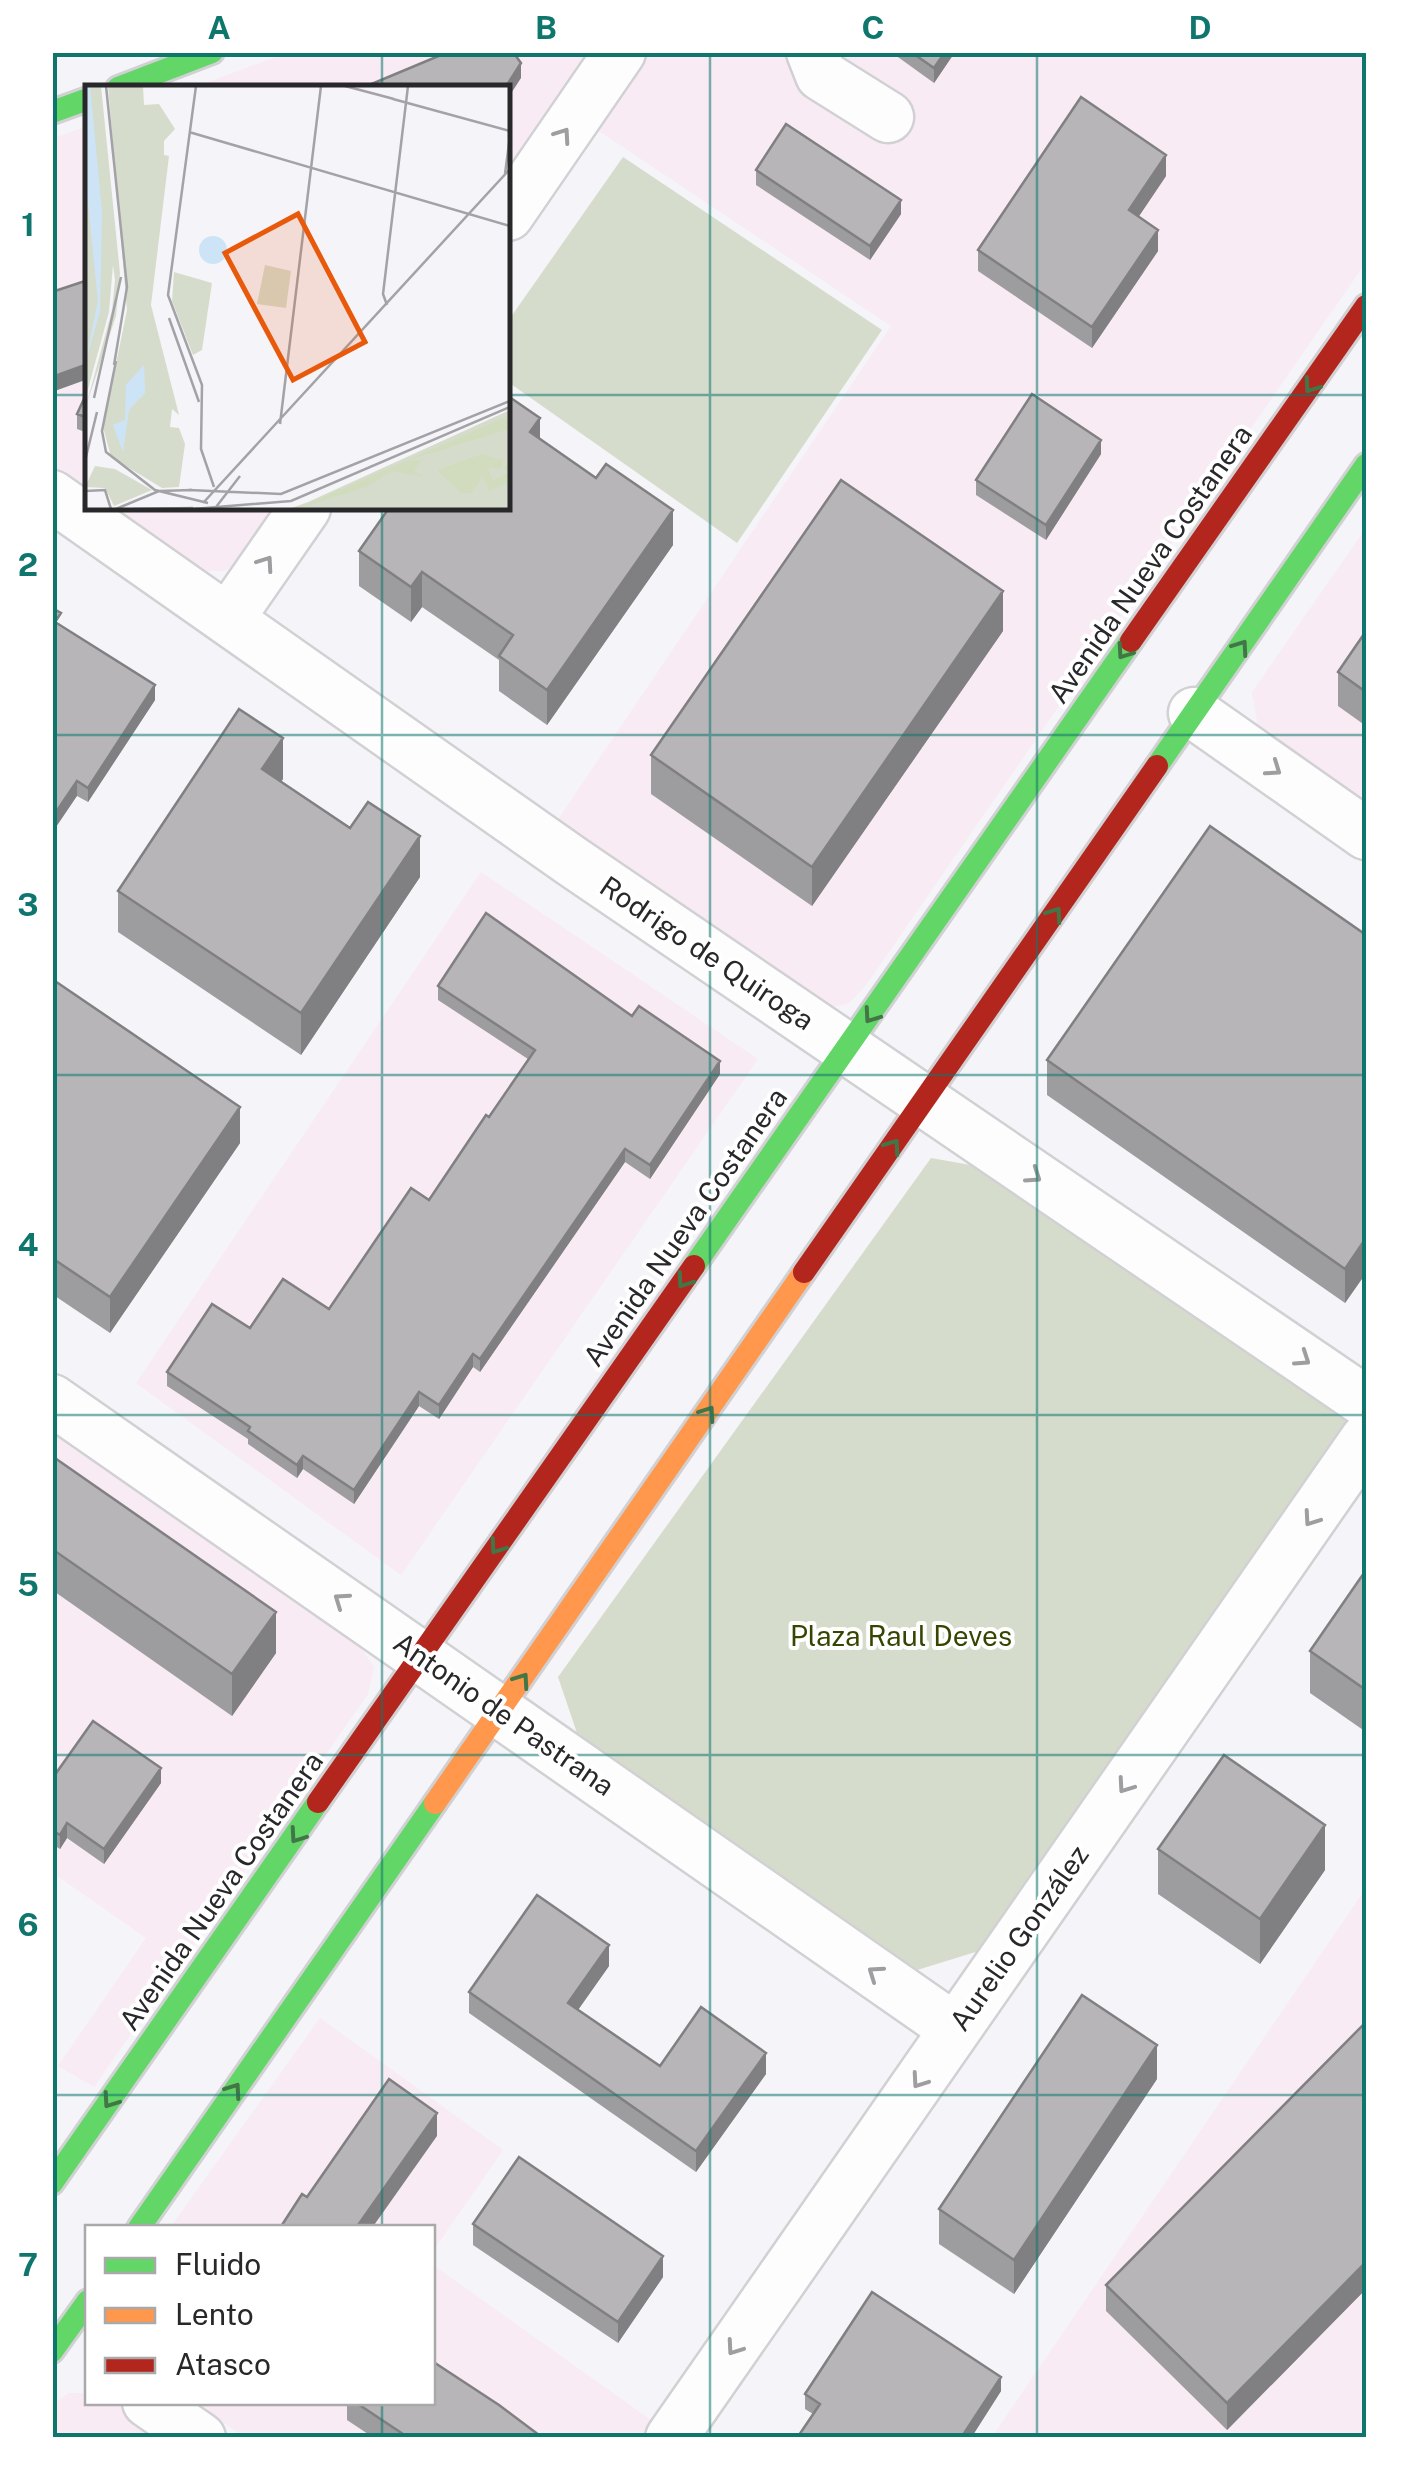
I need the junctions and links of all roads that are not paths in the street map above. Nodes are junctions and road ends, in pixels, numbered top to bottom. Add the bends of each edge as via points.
1 (212, 52) edge
2 (620, 52) edge
3 (812, 52) edge
4 (126, 85) edge
5 (85, 100) edge
6 (52, 112) edge
7 (888, 117) dead end
8 (510, 212) edge
9 (1366, 306) edge
10 (1366, 465) edge
11 (52, 496) edge
12 (304, 510) edge
13 (228, 618) junction
14 (1194, 713) junction
15 (1366, 834) edge
16 (847, 1049) junction
17 (924, 1102) junction
18 (52, 1400) edge
19 (1366, 1402) edge
20 (1366, 1439) edge
21 (420, 1656) junction
22 (500, 1712) junction
23 (955, 2029) junction
24 (52, 2183) edge
25 (141, 2225) edge
26 (85, 2307) edge
27 (63, 2348) edge
28 (152, 2405) edge
29 (200, 2438) edge
30 (671, 2438) edge

1 - 4 main road
8 -> 2 street
3 - 7 street via 821,75
5 - 6 main road
9 -> 16 main road, Avenida Nueva Costanera
14 -> 10 main road
11 - 13 street, Rodrigo de Quiroga
13 -> 12 street
13 - 16 street, Rodrigo de Quiroga
14 -> 15 street
17 -> 14 main road
16 - 17 street, Rodrigo de Quiroga
16 -> 21 main road, Avenida Nueva Costanera
17 -> 19 street, Rodrigo de Quiroga
22 -> 17 main road
21 -> 18 street, Antonio de Pastrana
20 -> 23 street, Aurelio González
21 - 22 street, Antonio de Pastrana
21 -> 24 main road, Avenida Nueva Costanera
23 -> 22 street, Antonio de Pastrana
25 -> 22 main road
23 -> 30 street, Aurelio González
26 - 27 main road
28 - 29 street

